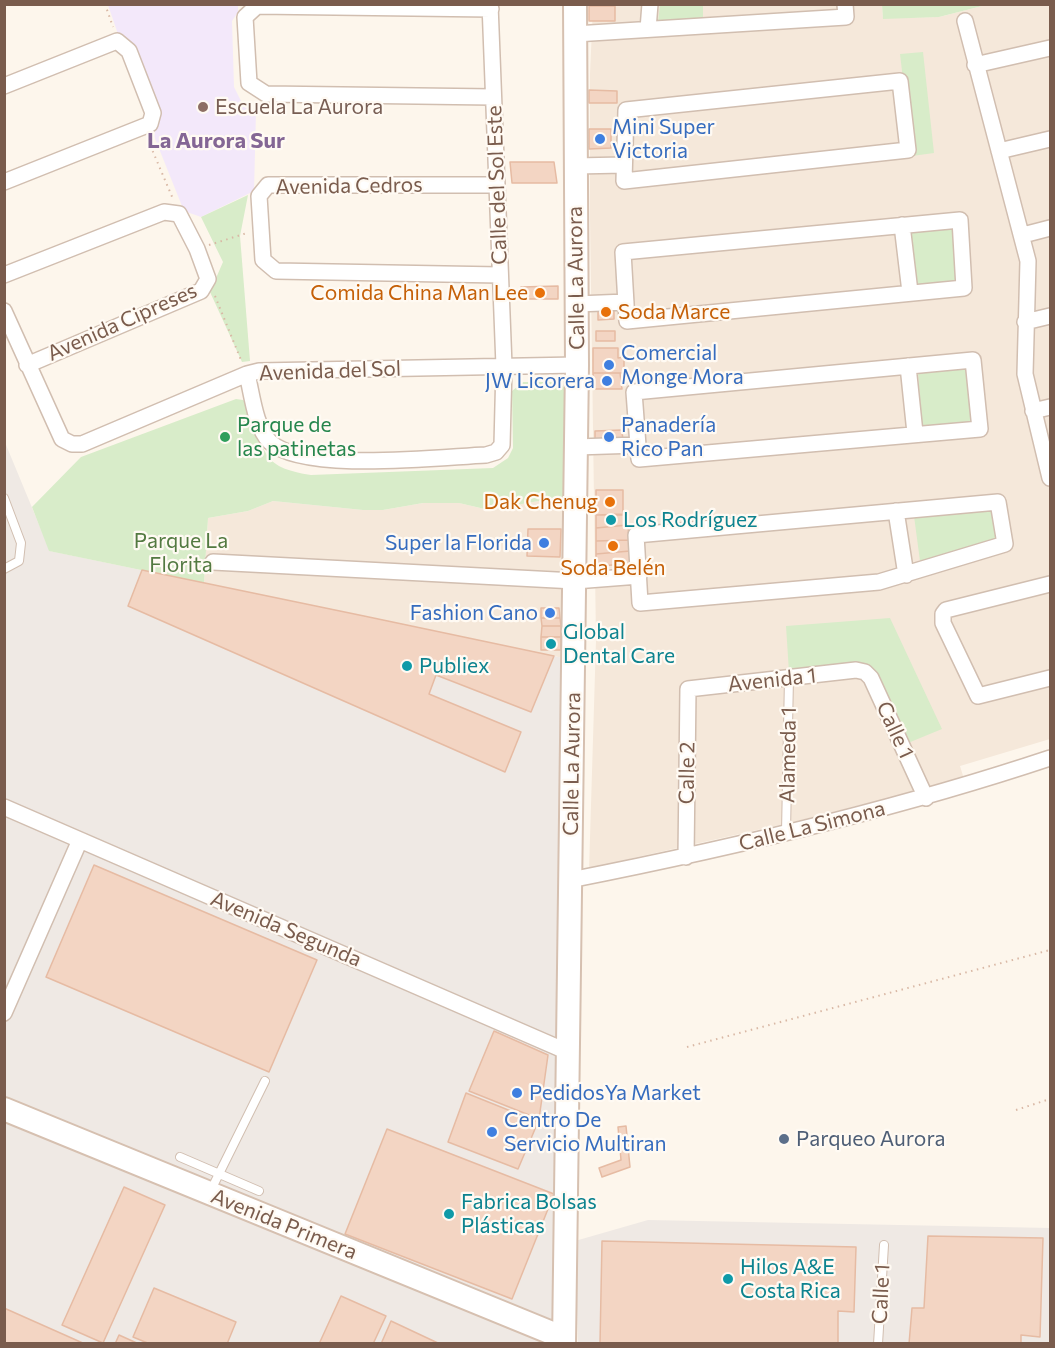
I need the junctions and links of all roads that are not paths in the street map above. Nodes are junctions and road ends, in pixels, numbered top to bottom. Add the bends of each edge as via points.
1 (575, 4) edge
2 (650, 4) edge
3 (846, 4) edge
4 (490, 7) edge
5 (964, 21) dead end
6 (648, 29) junction
7 (575, 34) junction
8 (1050, 48) edge
9 (975, 65) junction
10 (4, 86) edge
11 (493, 97) junction
12 (1050, 139) edge
13 (999, 151) junction
14 (624, 165) junction
15 (575, 166) junction
16 (4, 182) edge
17 (497, 184) junction
18 (902, 225) junction
19 (1050, 228) edge
20 (1023, 235) junction
21 (4, 275) edge
22 (500, 275) junction
23 (909, 292) junction
24 (626, 302) junction
25 (578, 304) junction
26 (4, 311) edge
27 (1050, 316) edge
28 (1025, 322) junction
29 (27, 364) junction
30 (577, 365) junction
31 (504, 366) junction
32 (908, 366) junction
33 (247, 374) junction
34 (1050, 406) edge
35 (1033, 411) junction
36 (915, 433) junction
37 (638, 445) junction
38 (576, 447) junction
39 (1050, 478) edge
40 (4, 498) edge
41 (896, 511) junction
42 (213, 562) dead end
43 (4, 569) edge
44 (906, 575) junction
45 (639, 576) junction
46 (574, 581) junction
47 (1050, 584) edge
48 (856, 670) joint
49 (789, 677) junction
50 (1050, 678) edge
51 (688, 689) joint
52 (1050, 758) edge
53 (926, 798) junction
54 (4, 807) edge
55 (786, 832) junction
56 (80, 840) junction
57 (686, 857) junction
58 (570, 880) junction
59 (4, 1013) edge
60 (568, 1052) junction
61 (265, 1081) dead end
62 (4, 1109) edge
63 (180, 1156) dead end
64 (219, 1174) junction
65 (259, 1191) dead end
66 (209, 1194) junction
67 (884, 1245) dead end
68 (564, 1341) edge
69 (878, 1344) edge

1 - 7 street, Calle La Aurora
2 - 6 street
3 - 6 street via 846,17
4 - 11 street, Calle del Sol Este
4 - 11 street via 257,6 245,17 249,83 266,94
5 - 9 street
6 - 7 street
7 - 15 street, Calle La Aurora
8 - 9 street
9 - 13 street
10 - 16 street via 117,41 129,51 153,113 150,123
11 - 17 street, Calle del Sol Este
12 - 13 street
13 - 20 street
14 - 14 street via 624,181 908,150 900,81 626,110
14 - 15 street
15 - 25 street, Calle La Aurora
17 - 22 street, Calle del Sol Este
17 - 22 street, Avenida Cedros via 268,184 259,196 263,260 276,271
18 - 23 street
18 - 23 street via 960,220 964,288
18 - 24 street via 623,252
19 - 20 street
20 - 28 street via 1028,261
21 - 29 street, Avenida Cipreses via 164,212 179,214 198,249 208,279 201,291
22 - 31 street, Calle del Sol Este
23 - 24 street via 627,321
24 - 25 street
25 - 30 street, Calle La Aurora
26 - 29 street
27 - 28 street
28 - 35 street via 1025,374
29 - 33 street, Avenida del Sol via 62,439 72,444 82,444
30 - 31 street, Avenida del Sol
30 - 38 street, Calle La Aurora
31 - 33 street, Avenida del Sol via 277,369
31 - 33 street, Calle del Sol Este via 502,445 496,452 353,460 304,457 271,443 262,432
32 - 36 street
32 - 36 street via 973,360 980,429
32 - 37 street via 634,392
34 - 35 street
35 - 39 street
36 - 37 street via 639,459
37 - 38 street
38 - 46 street, Calle La Aurora
40 - 43 lane via 21,543 19,561
41 - 44 street
41 - 44 street via 998,502 1005,544
41 - 45 street via 636,535
42 - 46 street
44 - 45 street via 879,582 640,603
45 - 46 street
46 - 58 street, Calle La Aurora
47 - 50 street via 946,610 943,623 978,696
48 - 49 street, Avenida 1
48 - 53 street, Calle 1 via 871,678
49 - 51 street, Avenida 1
49 - 55 lane, Alameda 1
51 - 57 street, Calle 2
52 - 53 street, Calle La Simona
53 - 55 street, Calle La Simona
54 - 56 street, Avenida Segunda
55 - 57 street, Calle La Simona
56 - 59 street
56 - 60 street, Avenida Segunda
57 - 58 street, Calle La Simona
58 - 60 street, Calle La Aurora
60 - 68 street, Calle La Aurora
61 - 64 lane
62 - 66 street, Avenida Primera
63 - 64 lane
64 - 65 lane
64 - 66 lane
66 - 68 street, Avenida Primera
67 - 69 lane, Calle 1

